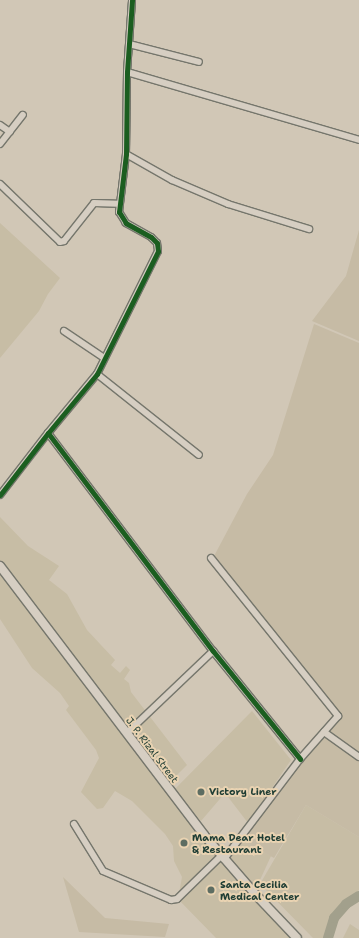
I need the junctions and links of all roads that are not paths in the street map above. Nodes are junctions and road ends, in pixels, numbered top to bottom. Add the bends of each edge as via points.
1 (132, 0) edge
2 (129, 44) junction
3 (199, 62) dead end
4 (127, 72) junction
5 (23, 116) dead end
6 (0, 125) edge
7 (10, 132) junction
8 (359, 140) edge
9 (0, 144) edge
10 (126, 154) junction
11 (0, 184) edge
12 (118, 204) junction
13 (310, 229) dead end
14 (64, 331) dead end
15 (104, 358) junction
16 (97, 374) junction
17 (48, 433) junction
18 (199, 455) dead end
19 (0, 495) edge
20 (210, 558) dead end
21 (0, 566) edge
22 (213, 651) junction
23 (324, 732) junction
24 (127, 733) junction
25 (359, 757) edge
26 (300, 759) junction
27 (74, 824) dead end
28 (223, 858) junction
29 (297, 938) edge

1 - 2 street
2 - 3 street
2 - 4 street
4 - 8 street
4 - 10 street
5 - 7 street
6 - 7 street
7 - 9 street
10 - 12 street
10 - 13 street via 172,180 228,204
11 - 12 street via 60,242 64,241 94,203
12 - 15 street via 119,212 126,223 151,237 157,244 158,251
14 - 15 street
15 - 16 street
16 - 17 street
16 - 18 street
17 - 19 street
17 - 22 street
20 - 23 street via 338,716
21 - 24 main road, J. P. Rizal Street
22 - 24 street
22 - 26 street
23 - 25 street
23 - 26 street
24 - 28 main road, J. P. Rizal Street
26 - 28 street
27 - 28 street via 102,871 171,900 177,899
28 - 29 main road, J. P. Rizal Street

